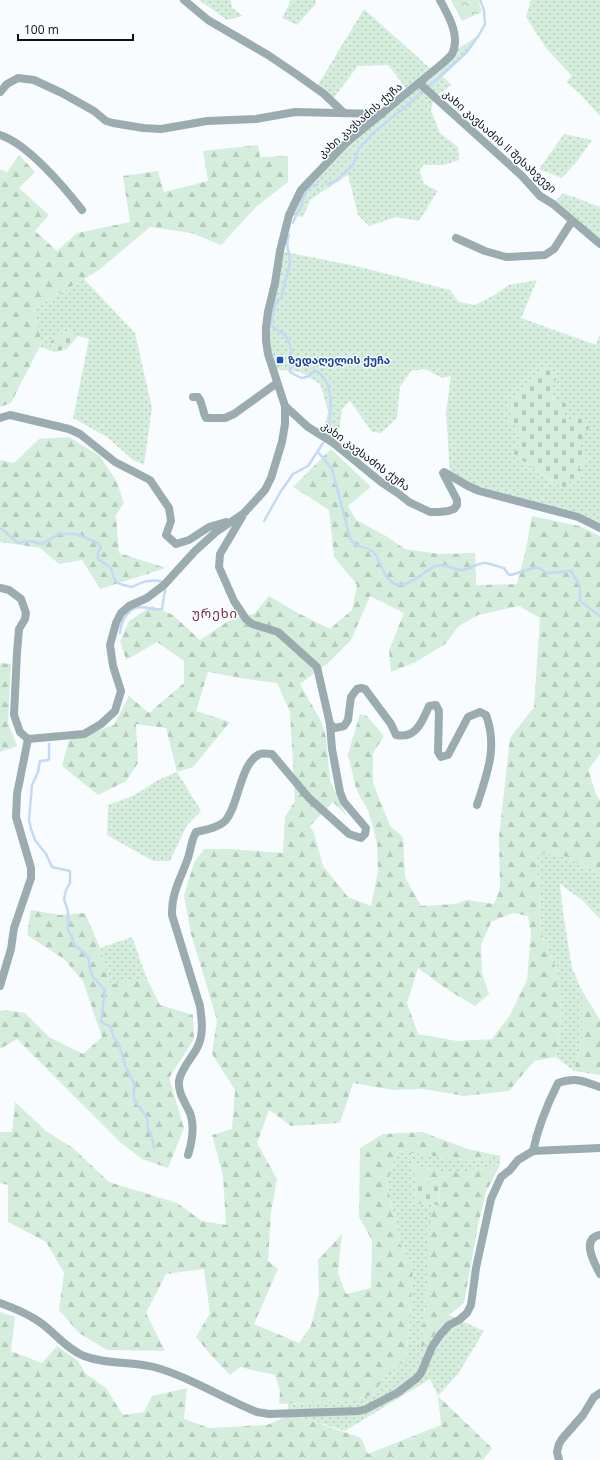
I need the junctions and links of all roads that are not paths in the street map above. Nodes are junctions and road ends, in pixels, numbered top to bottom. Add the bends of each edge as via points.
1 (184, 0) edge
2 (440, 0) edge
3 (421, 84) junction
4 (0, 92) edge
5 (344, 113) junction
6 (382, 114) junction
7 (0, 135) edge
8 (82, 210) dead end
9 (572, 221) junction
10 (456, 238) dead end
11 (600, 244) edge
12 (277, 383) junction
13 (193, 398) dead end
14 (285, 406) junction
15 (0, 418) edge
16 (244, 513) junction
17 (236, 519) junction
18 (600, 528) edge
19 (0, 588) edge
20 (330, 724) junction
21 (28, 739) junction
22 (477, 805) dead end
23 (0, 986) edge
24 (600, 1087) edge
25 (600, 1148) edge
26 (534, 1151) junction
27 (188, 1155) dead end
28 (600, 1235) edge
29 (600, 1274) edge
30 (0, 1303) edge
31 (600, 1393) edge
32 (559, 1460) edge

1 - 5 street via 208,20 296,74 324,94
2 - 3 street, კახი კავსაძის ქუჩა via 453,27 455,39 452,53
3 - 6 street, კახი კავსაძის ქუჩა
3 - 9 street, კახი კავსაძის II შესახვევი via 522,176 540,196
4 - 5 street via 7,84 18,78 34,80 62,93 106,120 143,128 161,129 207,121 256,118 295,112
5 - 6 street
6 - 12 street, კახი კავსაძის ქუჩა via 346,143 301,190 289,215 266,327 268,354
7 - 8 street via 12,140 52,174
9 - 10 street via 554,249 545,255 506,257
9 - 11 street, კახი კავსაძის II შესახვევი
12 - 13 street via 225,418 206,418 201,400 198,397
12 - 14 street, კახი კავსაძის ქუჩა
14 - 16 street, კახი კავსაძის ქუჩა via 282,442 271,478 262,493
14 - 18 street, კახი კავსაძის ქუჩა via 308,427 332,442 381,482 409,502 430,512 448,511 454,509 457,504 444,472 479,491 578,517
15 - 17 street, კახი კავსაძის ქუჩა via 10,415 69,429 80,434 115,462 150,480 169,508 171,521 166,535 176,544 189,540 209,527
16 - 17 street, კახი კავსაძის ქუჩა
16 - 20 street, კახი კავსაძის ქუჩა via 220,554 219,567 234,601 246,619 252,624 278,632 317,667
17 - 21 street, კახი კავსაძის ქუჩა via 216,532 195,551 164,585 121,613 110,645 121,691 115,711 101,724 84,734
19 - 21 street via 9,590 21,599 26,613 19,629 14,715 20,732
20 - 22 street via 335,728 344,726 348,720 351,697 361,688 365,689 392,724 396,735 405,736 415,732 429,706 436,705 439,711 438,752 441,757 448,755 468,717 480,712 486,715 491,728 491,751 489,769
20 - 27 street, კახი კავსაძის ქუჩა via 340,792 344,802 366,828 361,838 348,834 309,798 272,754 261,753 253,759 243,776 236,799 225,821 218,826 196,832 191,841 172,903 172,915 200,1006 202,1021 198,1047 183,1069 180,1079 180,1089 192,1123
21 - 23 street via 16,817 32,878 14,928 11,949
24 - 26 street via 579,1080 558,1083 546,1108
25 - 26 street
26 - 30 street via 518,1160 501,1177 491,1199 471,1305 467,1313 449,1325 440,1335 417,1378 397,1392 359,1411 269,1414 257,1412 180,1376 152,1367 107,1362 84,1356 32,1317
28 - 29 street via 594,1238 589,1249
31 - 32 street via 594,1397 583,1415 562,1439 557,1452

